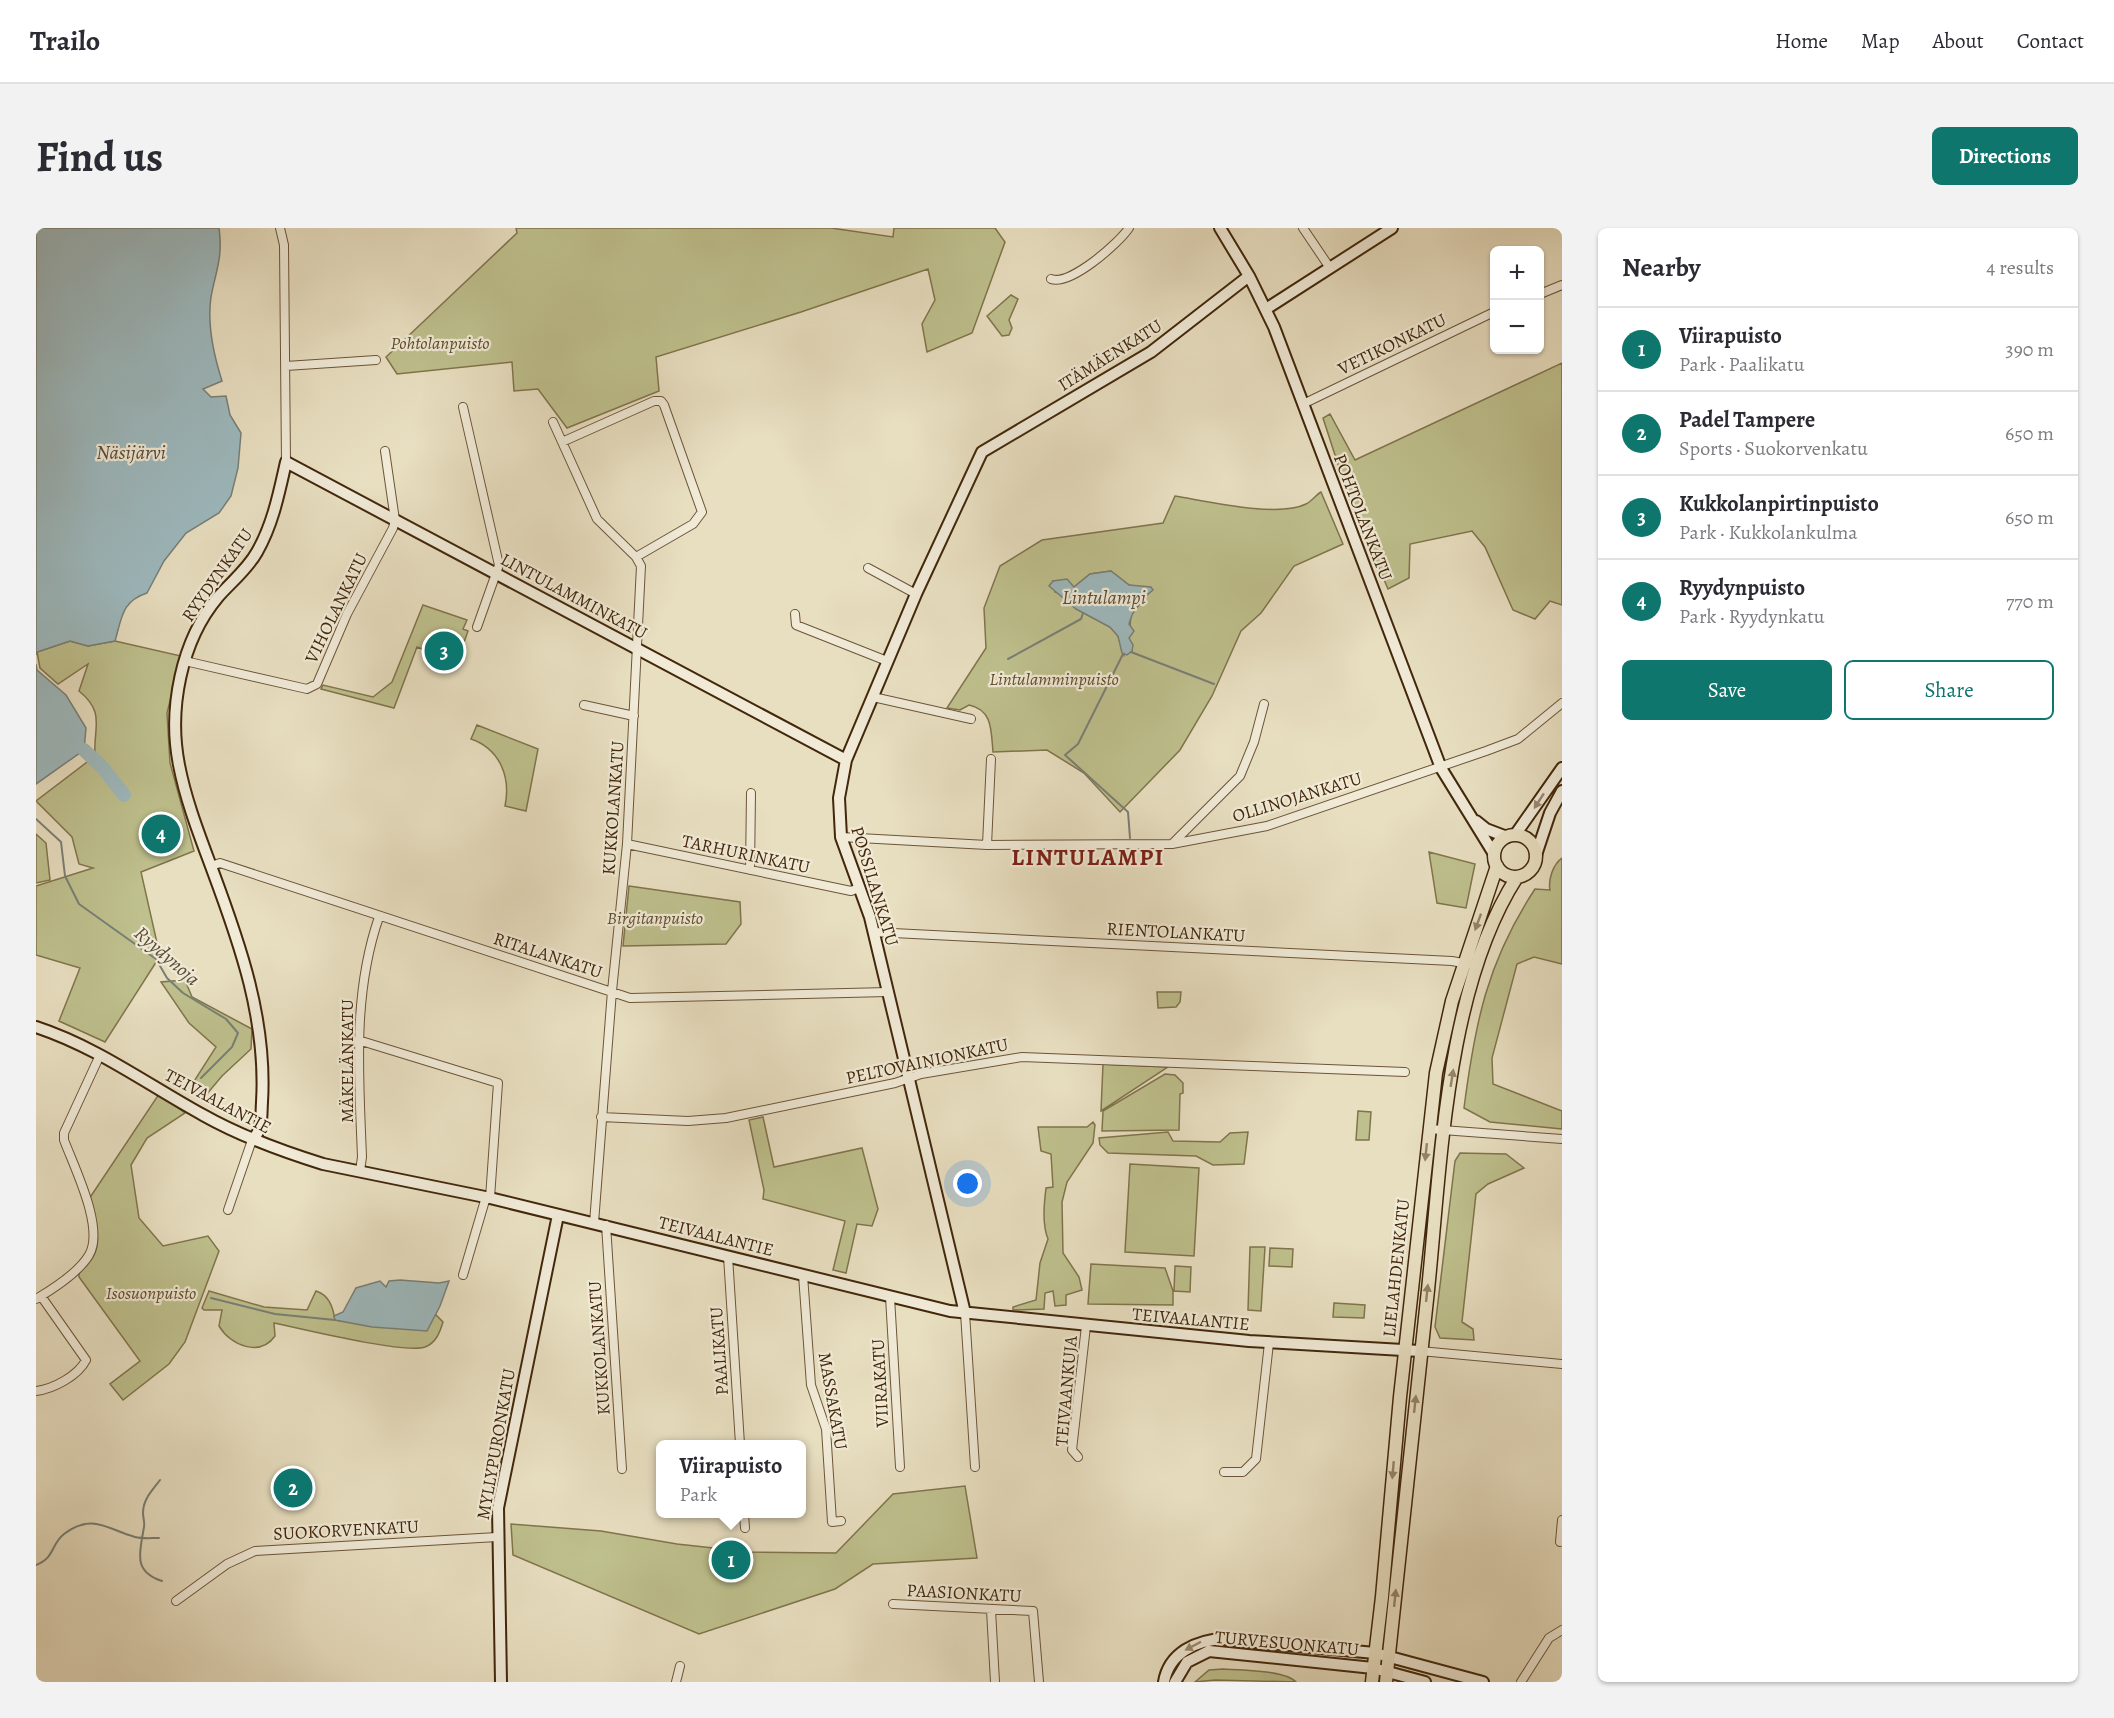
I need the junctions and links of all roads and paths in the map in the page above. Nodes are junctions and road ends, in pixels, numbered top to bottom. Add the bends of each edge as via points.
1 (280, 228) edge
2 (1128, 228) edge
3 (1220, 228) edge
4 (1303, 228) edge
5 (1392, 228) edge
6 (1330, 268) junction
7 (1250, 276) junction
8 (1051, 279) dead end
9 (1562, 285) edge
10 (1544, 292) edge
11 (1266, 309) junction
12 (1490, 314) edge
13 (376, 360) dead end
14 (286, 366) junction
15 (1303, 404) junction
16 (463, 407) dead end
17 (553, 422) dead end
18 (562, 442) junction
19 (385, 451) dead end
20 (982, 452) joint
21 (286, 462) junction
22 (395, 520) junction
23 (636, 557) junction
24 (868, 568) dead end
25 (498, 573) junction
26 (916, 594) junction
27 (795, 614) dead end
28 (477, 627) dead end
29 (638, 648) junction
30 (186, 661) junction
31 (887, 661) junction
32 (873, 697) junction
33 (1562, 703) edge
34 (1264, 704) dead end
35 (584, 705) dead end
36 (634, 716) junction
37 (971, 719) dead end
38 (991, 759) dead end
39 (846, 760) junction
40 (1441, 768) junction
41 (1562, 768) edge
42 (1562, 791) edge
43 (751, 793) dead end
44 (1473, 819) junction
45 (1511, 836) junction
46 (841, 837) junction
47 (627, 844) junction
48 (1172, 844) junction
49 (987, 845) junction
50 (1536, 855) junction
51 (1495, 860) junction
52 (211, 866) junction
53 (750, 870) junction
54 (1517, 877) junction
55 (859, 888) junction
56 (379, 917) junction
57 (873, 932) junction
58 (1464, 963) junction
59 (1478, 966) junction
60 (612, 991) junction
61 (888, 992) junction
62 (36, 1027) edge
63 (358, 1040) junction
64 (100, 1054) junction
65 (1405, 1072) dead end
66 (908, 1079) junction
67 (601, 1116) junction
68 (1429, 1129) junction
69 (1445, 1131) junction
70 (1562, 1139) edge
71 (252, 1140) junction
72 (360, 1171) junction
73 (488, 1198) junction
74 (228, 1210) dead end
75 (558, 1215) junction
76 (594, 1223) junction
77 (606, 1226) junction
78 (728, 1257) junction
79 (463, 1275) dead end
80 (803, 1275) junction
81 (39, 1297) edge
82 (890, 1297) junction
83 (964, 1313) junction
84 (1086, 1326) junction
85 (1269, 1343) junction
86 (1405, 1350) junction
87 (1420, 1351) junction
88 (1562, 1364) edge
89 (36, 1391) edge
90 (740, 1440) edge
91 (1078, 1457) dead end
92 (900, 1467) dead end
93 (975, 1467) dead end
94 (622, 1469) dead end
95 (1224, 1472) dead end
96 (744, 1518) edge
97 (1562, 1520) edge
98 (841, 1521) dead end
99 (745, 1528) dead end
100 (496, 1537) junction
101 (1560, 1542) dead end
102 (176, 1601) dead end
103 (893, 1604) dead end
104 (991, 1611) junction
105 (1562, 1630) edge
106 (1375, 1653) junction
107 (1389, 1656) junction
108 (680, 1666) dead end
109 (1373, 1668) junction
110 (1386, 1677) edge
111 (501, 1682) edge
112 (676, 1682) edge
113 (995, 1682) edge
114 (1039, 1682) edge
115 (1164, 1682) edge
116 (1175, 1682) edge
117 (1372, 1682) edge
118 (1425, 1682) edge
119 (1483, 1682) edge
120 (1521, 1682) edge

1 - 14 street, RYYDYNKATU via 284,245
2 - 8 street via 1119,243 1072,275 1062,281
3 - 7 main road, POHTOLANKATU
4 - 6 street
5 - 6 main road
6 - 11 main road
7 - 11 main road, POHTOLANKATU
7 - 20 main road, ITÄMÄENKATU via 1151,352
9 - 10 street
11 - 15 main road, POHTOLANKATU
12 - 15 street, VETIKONKATU
13 - 14 street
14 - 21 street, RYYDYNKATU
15 - 40 main road, POHTOLANKATU
16 - 25 street via 499,561
17 - 18 street
18 - 23 street via 597,519
18 - 23 street via 651,403 663,403 702,512 693,524
19 - 22 street
20 - 26 main road, POSSILANKATU
21 - 22 main road, LINTULAMMINKATU
21 - 30 main road, RYYDYNKATU via 274,514 261,544 209,610 197,629
22 - 25 main road, LINTULAMMINKATU
22 - 30 street, VIHOLANKATU via 314,687 303,688
23 - 29 street, KUKKOLANKATU via 641,566
24 - 26 street
25 - 28 street
25 - 29 main road, LINTULAMMINKATU
26 - 31 main road, POSSILANKATU
27 - 31 street via 796,625
29 - 36 street, KUKKOLANKATU
29 - 39 main road, LINTULAMMINKATU
30 - 52 main road, RYYDYNKATU via 175,710 176,752 194,824
31 - 32 main road, POSSILANKATU
32 - 37 street
32 - 39 main road, POSSILANKATU
33 - 40 street, OLLINOJANKATU via 1518,739
34 - 48 street via 1240,776
35 - 36 street
36 - 47 street, KUKKOLANKATU
38 - 49 street
39 - 46 main road, POSSILANKATU via 839,798
40 - 44 main road, POHTOLANKATU
40 - 48 street, OLLINOJANKATU via 1267,826
41 -> 45 main road
42 - 50 main road
43 - 53 street
44 - 45 main road, POHTOLANKATU via 1486,829
44 - 51 main road, POHTOLANKATU
45 - 50 main road via 1531,842
45 - 51 main road via 1498,844
46 - 49 street, OLLINOJANKATU
46 - 55 main road, POSSILANKATU
47 - 53 street, TARHURINKATU
47 - 60 street, KUKKOLANKATU
48 - 49 street, OLLINOJANKATU
50 - 54 main road via 1532,869
51 - 54 main road via 1505,875
51 -> 58 main road, LIELAHDENKATU
52 - 56 street, RITALANKATU via 220,863
52 - 71 main road, RYYDYNKATU via 246,967 260,1027 261,1120 259,1133
53 - 55 street, TARHURINKATU via 851,891
54 - 59 main road, LIELAHDENKATU via 1497,913
55 - 57 main road, POSSILANKATU
56 - 60 street, RITALANKATU
56 - 63 street, MÄKELÄNKATU via 362,980
57 - 58 street, RIENTOLANKATU
57 - 61 main road, POSSILANKATU
58 - 59 street, RIENTOLANKATU
58 - 68 main road, LIELAHDENKATU via 1445,1030
69 -> 59 main road, LIELAHDENKATU via 1458,1043
60 - 61 street, RITALANKATU via 630,998
60 - 67 street, KUKKOLANKATU
61 - 66 main road, POSSILANKATU
62 - 64 main road, TEIVAALANTIE
63 - 72 street, MÄKELÄNKATU
63 - 73 street via 498,1083
64 - 71 main road, TEIVAALANTIE
64 - 81 street via 64,1133 92,1222 92,1249 77,1269
65 - 66 street, PELTOVAINIONKATU via 1022,1057
66 - 67 street, PELTOVAINIONKATU via 726,1118 688,1121
66 - 83 main road, POSSILANKATU
67 - 76 street, KUKKOLANKATU
68 - 69 street
68 -> 86 main road, LIELAHDENKATU
69 - 70 street
87 -> 69 main road, LIELAHDENKATU
71 - 72 main road, TEIVAALANTIE via 323,1164
71 - 74 street
72 - 73 main road, TEIVAALANTIE
73 - 75 main road, TEIVAALANTIE
73 - 79 street
75 - 76 main road, TEIVAALANTIE
75 - 100 main road, MYLLYPURONKATU via 500,1494
76 - 77 main road, TEIVAALANTIE
77 - 78 main road, TEIVAALANTIE
77 - 94 street, KUKKOLANKATU
78 - 80 main road, TEIVAALANTIE
78 - 90 street, PAALIKATU
80 - 82 main road, TEIVAALANTIE
80 - 98 street, MASSAKATU via 811,1385 826,1429 832,1522
81 - 89 street via 86,1360 55,1386
82 - 83 main road, TEIVAALANTIE
82 - 92 street, VIIRAKATU
83 - 84 main road, TEIVAALANTIE
83 - 93 street
84 - 85 main road, TEIVAALANTIE
84 - 91 street, TEIVAANKUJA via 1072,1450
85 - 86 main road, TEIVAALANTIE
85 - 95 street via 1256,1459 1243,1472
86 - 87 main road, TEIVAALANTIE
86 -> 106 main road, LIELAHDENKATU
87 - 88 street
107 -> 87 main road, LIELAHDENKATU
96 - 99 street
97 - 101 street
100 - 102 street, SUOKORVENKATU via 255,1551 227,1564
100 - 111 main road, MYLLYPURONKATU
103 - 104 street, PAASIONKATU
104 - 113 street
104 - 114 street, PAASIONKATU via 1033,1611
105 - 120 street via 1549,1638
106 - 107 main road, TURVESUONKATU
106 - 109 main road, LIELAHDENKATU
106 -> 115 main road, TURVESUONKATU via 1208,1640 1179,1654
107 - 110 main road, LIELAHDENKATU
107 - 119 main road, TURVESUONKATU
108 - 112 street
109 - 110 main road, TURVESUONKATU
109 - 116 main road, TURVESUONKATU via 1209,1651 1187,1662
109 - 117 main road, LIELAHDENKATU
110 - 118 main road, TURVESUONKATU

